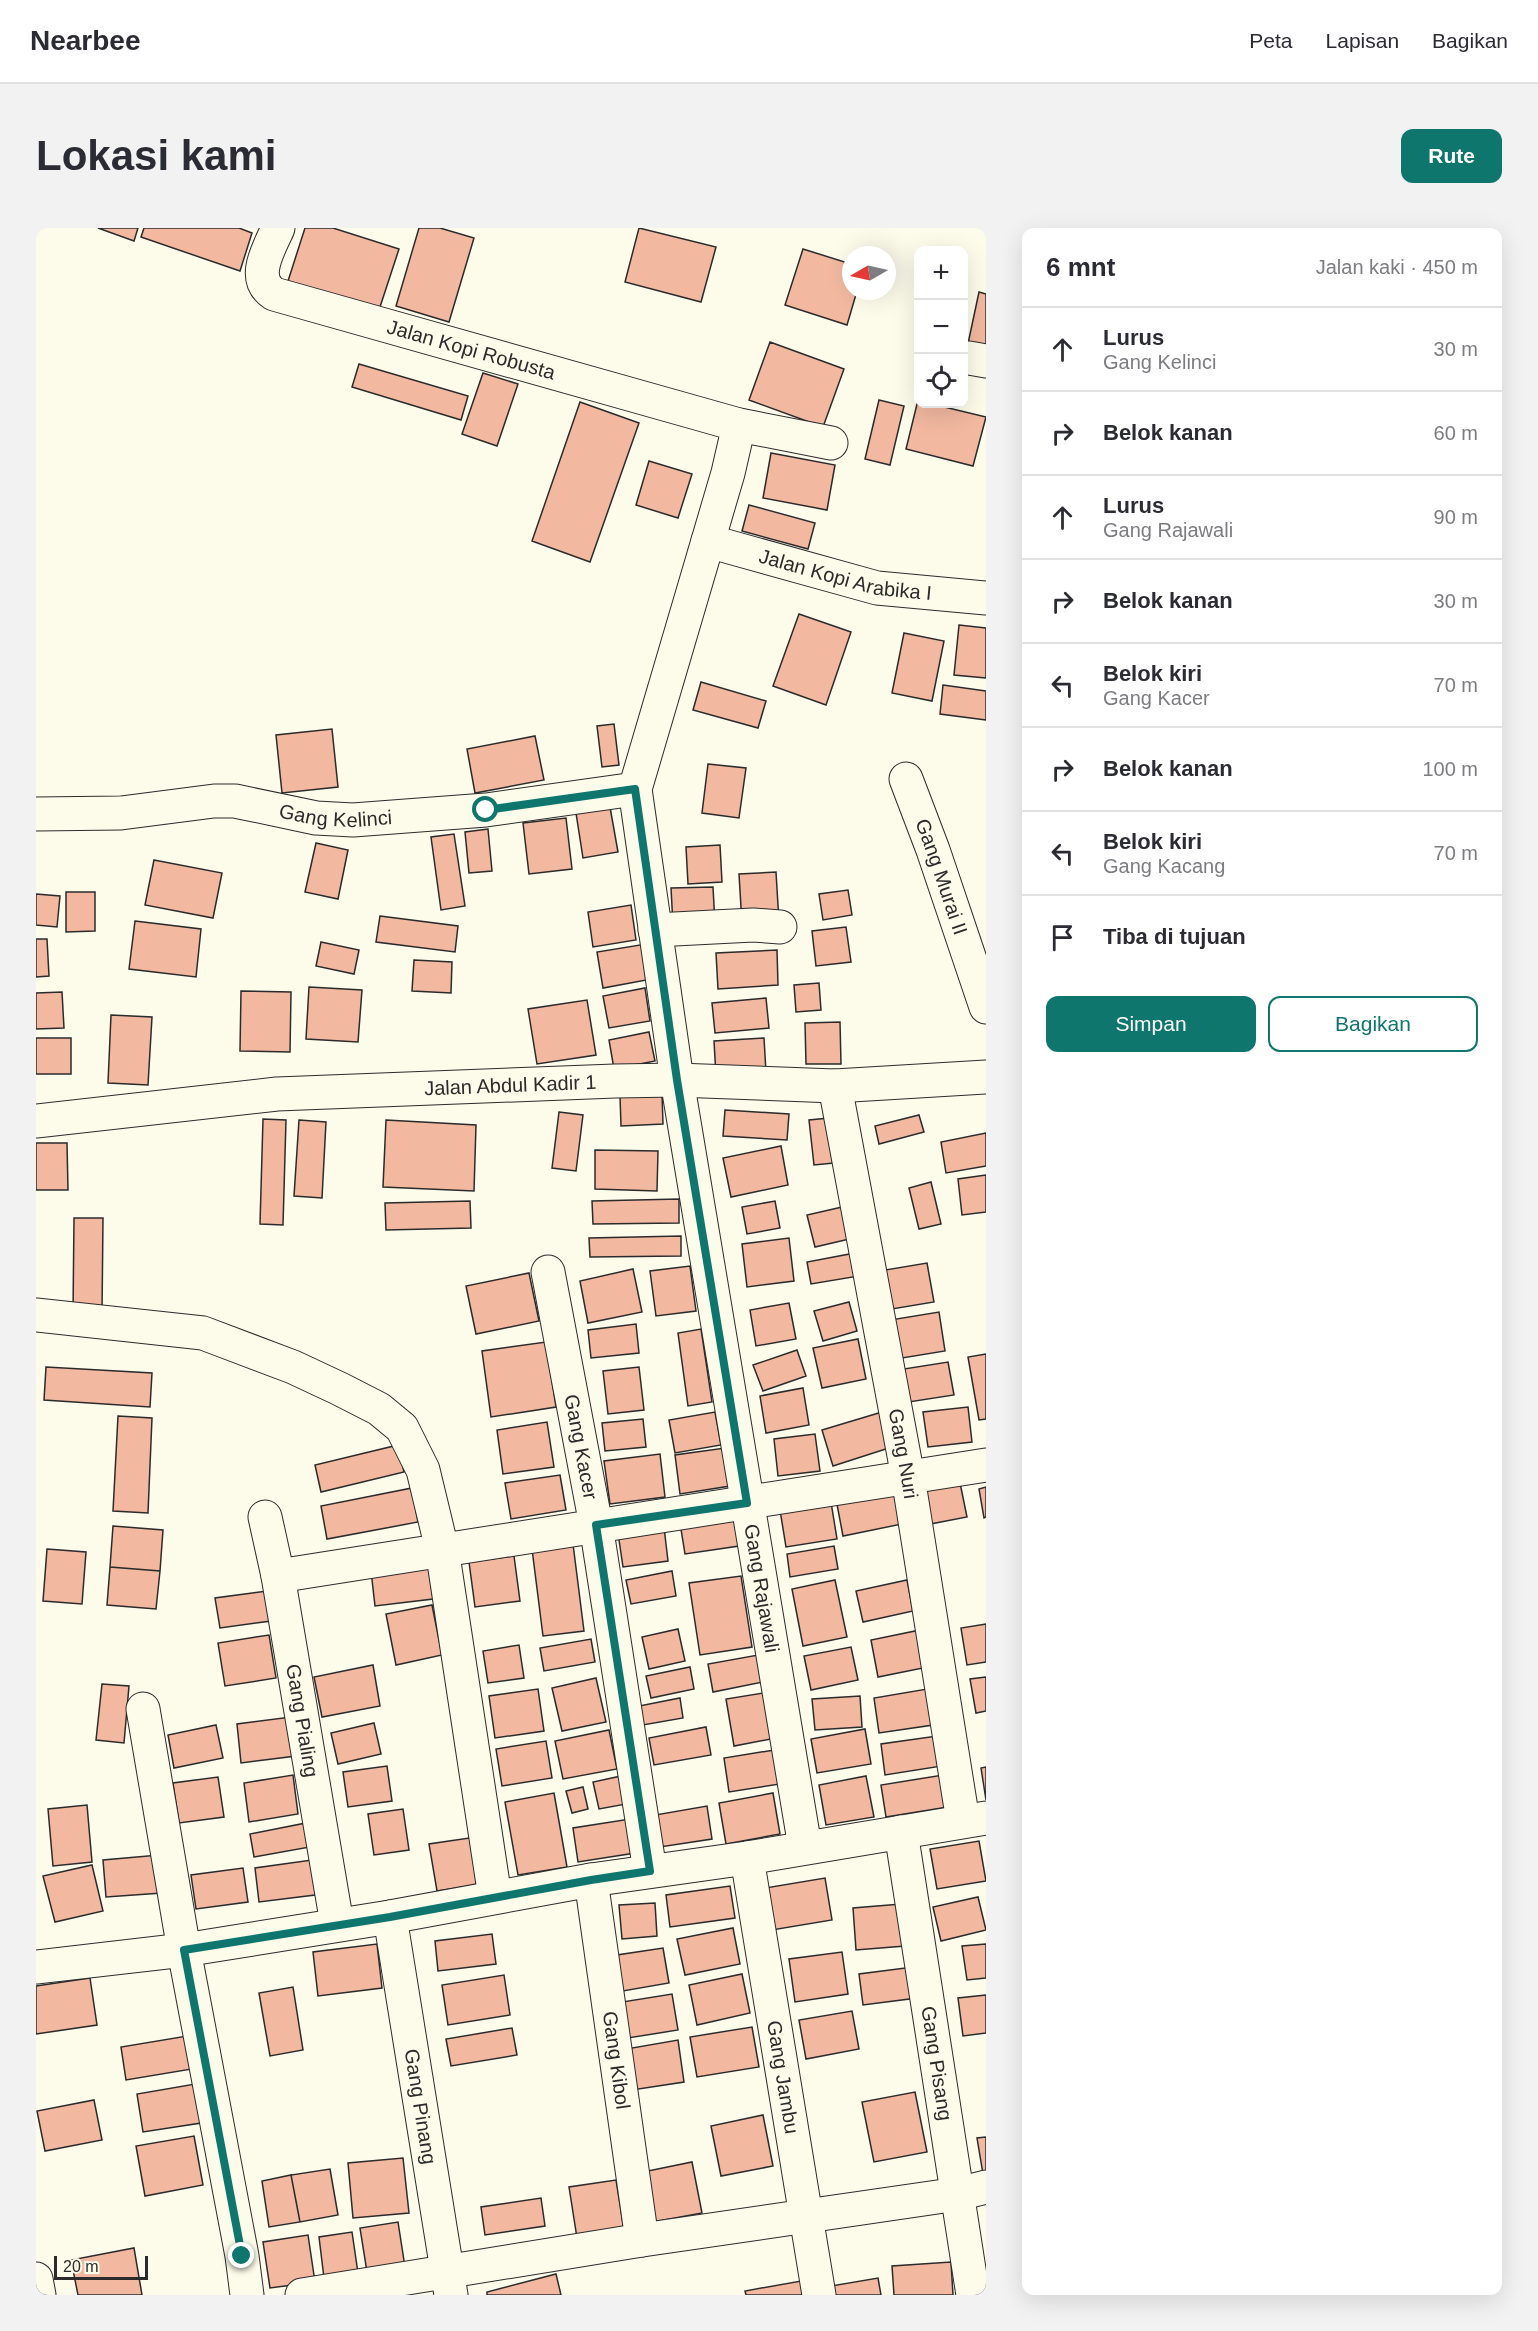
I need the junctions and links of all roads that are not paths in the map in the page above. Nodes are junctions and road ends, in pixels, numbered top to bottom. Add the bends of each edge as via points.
1 (278, 228) edge
2 (738, 425) junction
3 (831, 443) dead end
4 (708, 541) junction
5 (986, 597) edge
6 (906, 779) dead end
7 (635, 789) junction
8 (36, 814) edge
9 (780, 927) dead end
10 (655, 930) junction
11 (986, 1007) edge
12 (986, 1077) edge
13 (677, 1080) junction
14 (835, 1086) junction
15 (36, 1121) edge
16 (548, 1272) dead end
17 (36, 1315) edge
18 (986, 1465) edge
19 (908, 1477) junction
20 (747, 1503) junction
21 (265, 1517) dead end
22 (596, 1525) junction
23 (442, 1549) junction
24 (278, 1576) junction
25 (143, 1709) dead end
26 (975, 1820) edge
27 (901, 1832) junction
28 (805, 1847) junction
29 (747, 1858) junction
30 (650, 1871) junction
31 (591, 1880) junction
32 (495, 1897) junction
33 (390, 1917) junction
34 (337, 1924) junction
35 (184, 1950) junction
36 (36, 1966) edge
37 (972, 2191) edge
38 (807, 2217) junction
39 (642, 2240) junction
40 (36, 2278) edge
41 (449, 2283) edge
42 (39, 2295) edge
43 (247, 2295) edge
44 (302, 2295) edge
45 (819, 2295) edge
46 (974, 2295) edge

1 - 2 street, Jalan Kopi Robusta via 261,270 264,285 274,294
2 - 3 street, Jalan Kopi Robusta
2 - 4 street
4 - 5 street, Jalan Kopi Arabika I via 877,588
4 - 7 street
6 - 11 street, Gang Murai II
7 - 8 street, Gang Kelinci via 486,810 353,820 316,818 235,801 121,813
7 - 10 street, Gang Rajawali
9 - 10 street
10 - 13 street, Gang Rajawali
12 - 14 street, Jalan Abdul Kadir 1
13 - 14 street, Jalan Abdul Kadir 1
13 - 15 street, Jalan Abdul Kadir 1 via 277,1094
13 - 20 street, Gang Rajawali
14 - 19 street, Gang Nuri
16 - 22 street, Gang Kacer
17 - 23 street via 203,1333 294,1367 379,1409 402,1428 423,1470
18 - 19 street
19 - 20 street
19 - 26 street, Gang Nuri
20 - 22 street
20 - 28 street, Gang Rajawali
21 - 24 street, Gang Pialing
22 - 23 street
22 - 30 street, Gang Kacer
23 - 24 street
23 - 32 street
24 - 34 street, Gang Pialing
25 - 35 street
26 - 27 street
27 - 28 street
27 - 37 street, Gang Pisang
28 - 29 street
29 - 30 street
29 - 38 street, Gang Jambu
30 - 31 street
31 - 32 street
31 - 39 street, Gang Kibol
32 - 33 street
33 - 34 street
33 - 41 street, Gang Pinang
34 - 35 street
35 - 36 street
35 - 43 street
37 - 38 street
37 - 46 street, Gang Pisang
38 - 39 street
38 - 45 street, Gang Jambu
39 - 41 street
40 - 42 street
41 - 44 street

